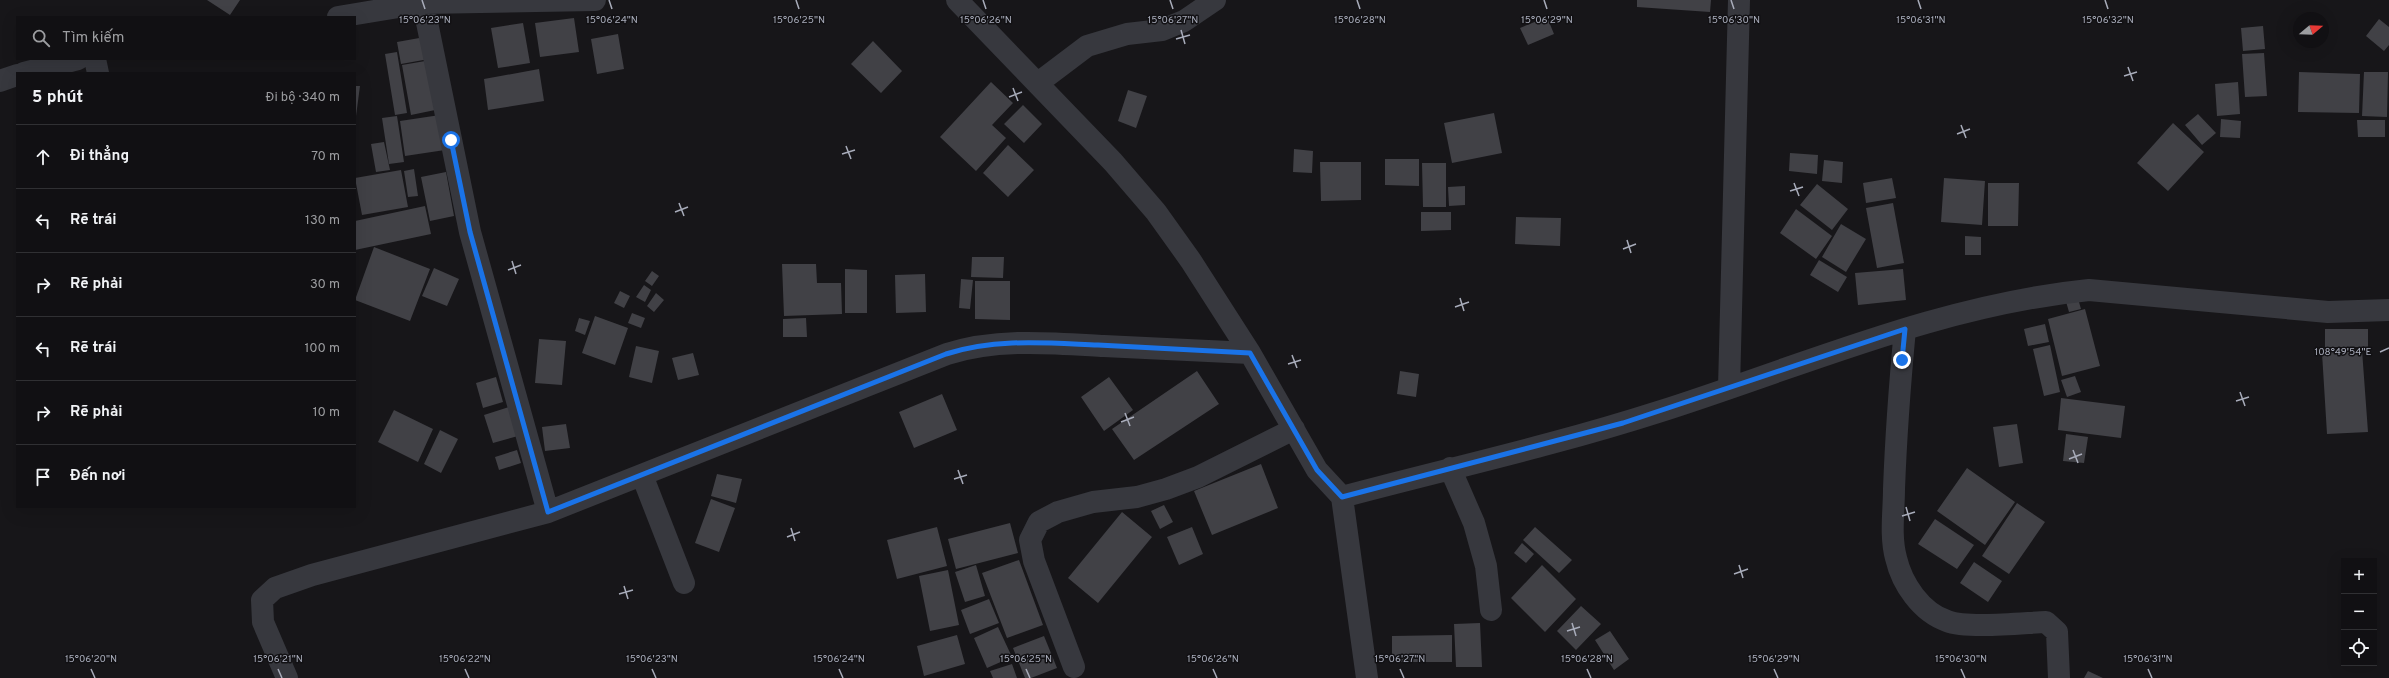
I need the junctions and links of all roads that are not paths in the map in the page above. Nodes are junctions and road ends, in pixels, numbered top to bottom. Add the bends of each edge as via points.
1 (595, 0) edge
2 (957, 0) edge
3 (1215, 0) edge
4 (1739, 0) edge
5 (423, 4) junction
6 (345, 16) edge
7 (74, 60) edge
8 (95, 60) edge
9 (28, 72) edge
10 (98, 72) edge
11 (16, 75) edge
12 (0, 80) edge
13 (1038, 83) junction
14 (2389, 310) edge
15 (1905, 329) junction
16 (1250, 353) junction
17 (1729, 388) junction
18 (1294, 429) junction
19 (1450, 468) junction
20 (642, 475) junction
21 (1342, 497) junction
22 (548, 512) junction
23 (684, 583) dead end
24 (1491, 610) dead end
25 (1074, 667) dead end
26 (287, 678) edge
27 (1367, 678) edge
28 (2059, 678) edge

1 - 5 street
2 - 13 street
3 - 13 street via 1184,21 1162,30 1127,34 1087,46
4 - 17 street
5 - 6 street
5 - 22 street via 470,232
7 - 9 street
8 - 10 street
11 - 12 street
13 - 16 street via 1113,162 1156,212
14 - 15 street via 2328,312 2089,290 2021,300
15 - 17 street
15 - 28 street via 1896,422 1893,535 1895,558 1903,580 1930,613 1946,621 1957,624 2046,622 2057,632
16 - 18 street
16 - 20 street via 1050,343 992,343 968,347
17 - 19 street via 1623,423
18 - 21 street via 1317,470
18 - 25 street via 1198,477 1166,489 1136,497 1093,502 1058,512 1039,522 1030,540 1034,561
19 - 21 street
19 - 24 street via 1474,523 1486,566
20 - 22 street
20 - 23 street
21 - 27 street
22 - 26 street via 312,574 275,588 262,600 263,622

